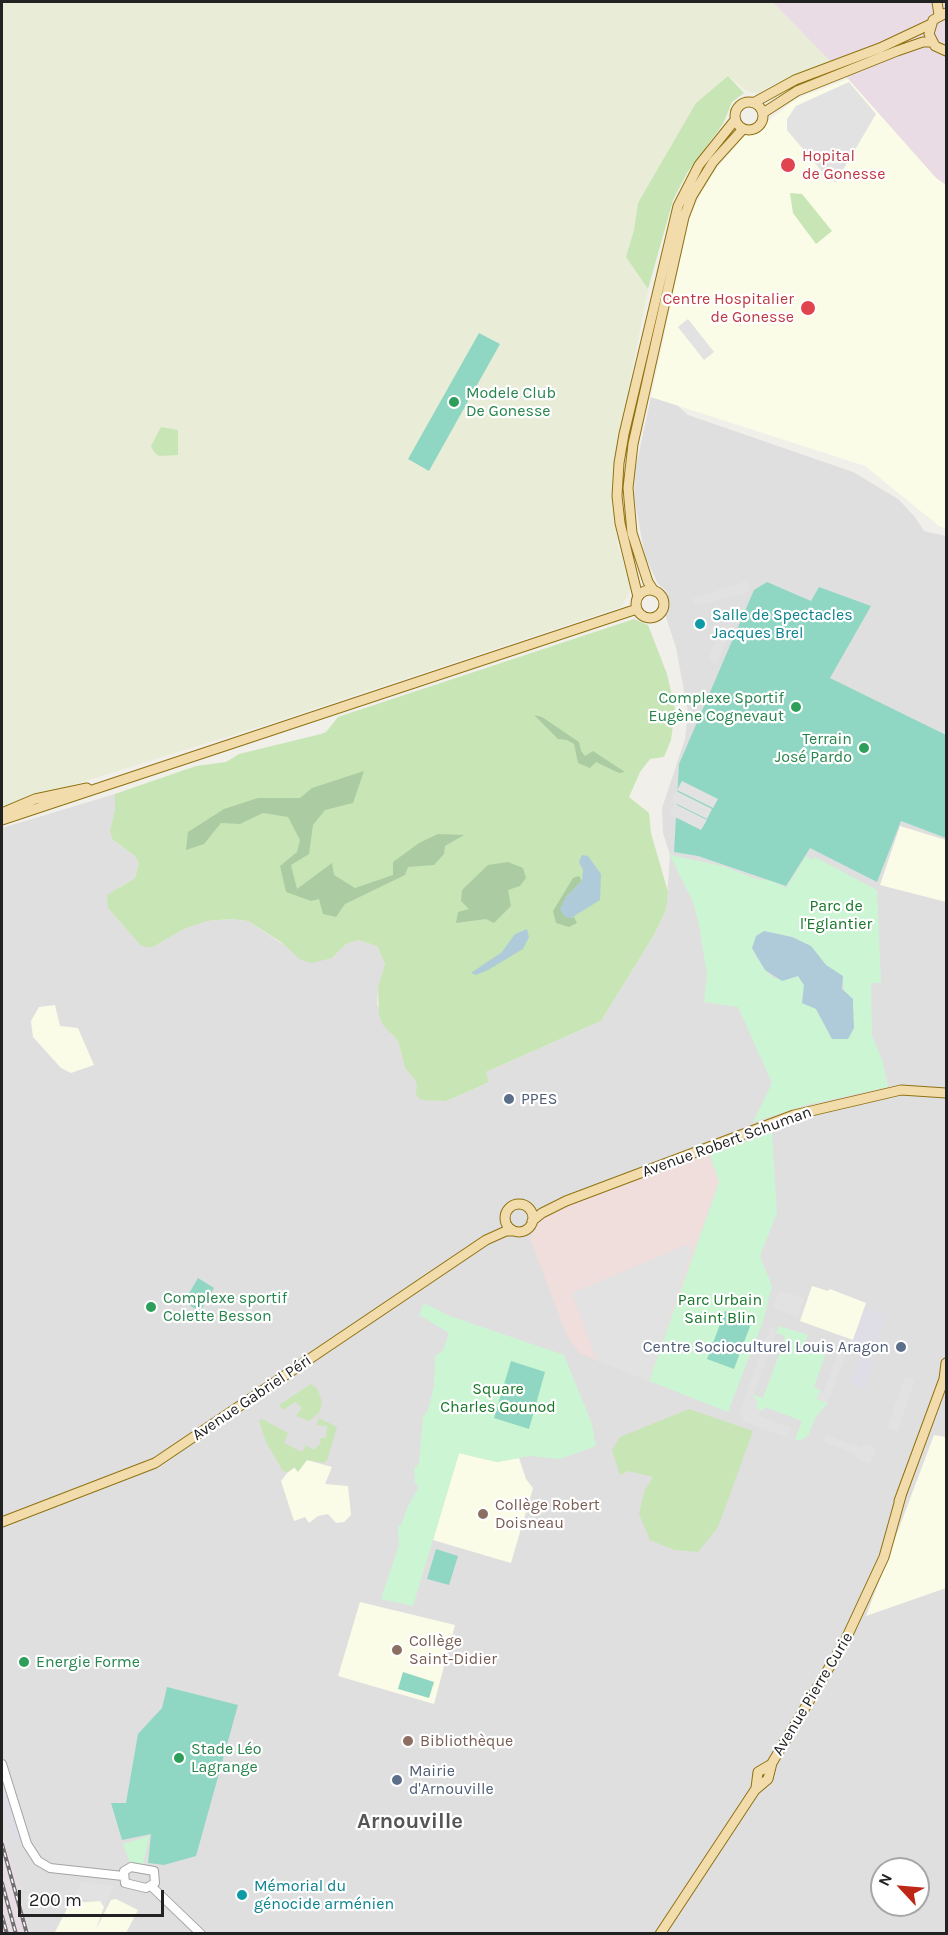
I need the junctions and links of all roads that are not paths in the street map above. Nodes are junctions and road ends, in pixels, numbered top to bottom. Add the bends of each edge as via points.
1 (937, 2) edge
2 (943, 14) edge
3 (931, 24) junction
4 (932, 42) junction
5 (946, 51) edge
6 (754, 102) junction
7 (763, 113) junction
8 (735, 120) junction
9 (743, 129) junction
10 (654, 591) junction
11 (638, 597) junction
12 (637, 609) junction
13 (124, 780) junction
14 (2, 813) edge
15 (2, 820) edge
16 (946, 1094) edge
17 (558, 1205) junction
18 (528, 1208) junction
19 (505, 1219) junction
20 (532, 1221) junction
21 (514, 1231) junction
22 (486, 1240) junction
23 (946, 1363) edge
24 (945, 1377) edge
25 (2, 1522) edge
26 (2, 1764) edge
27 (123, 1876) junction
28 (151, 1886) junction
29 (201, 1934) edge
30 (660, 1934) edge

1 - 2 main road
2 - 3 main road
3 - 4 main road
3 - 6 main road via 795,80
4 - 5 main road
4 - 7 main road via 897,51 797,91
6 - 7 main road
6 - 8 main road via 741,104 735,111
7 - 9 main road via 759,126
8 - 9 main road
8 - 11 main road via 699,165 678,206 624,434 617,496
9 - 10 main road via 708,170 684,217 633,444 628,488 631,524 638,554
10 - 11 main road via 645,591
10 - 12 main road via 663,601 659,615 647,618
11 - 12 main road
12 - 13 main road
13 - 14 main road via 35,799
13 - 15 main road
16 - 17 main road, Avenue Robert Schuman via 901,1090 794,1115
17 - 18 main road, Avenue Robert Schuman
17 - 20 main road, Avenue Robert Schuman
18 - 19 main road via 513,1205
18 - 20 main road
19 - 21 main road
19 - 22 main road, Avenue Gabriel Péri
20 - 21 main road via 526,1230
21 - 22 main road, Avenue Gabriel Péri
22 - 25 main road, Avenue Gabriel Péri via 155,1463
23 - 24 main road, Avenue Pierre Curie
24 - 30 main road, Avenue Pierre Curie via 853,1626 814,1697
26 - 27 street via 27,1844 38,1861 50,1868
27 - 28 street via 129,1885
27 - 28 street via 131,1867 152,1869 156,1874
28 - 29 street

